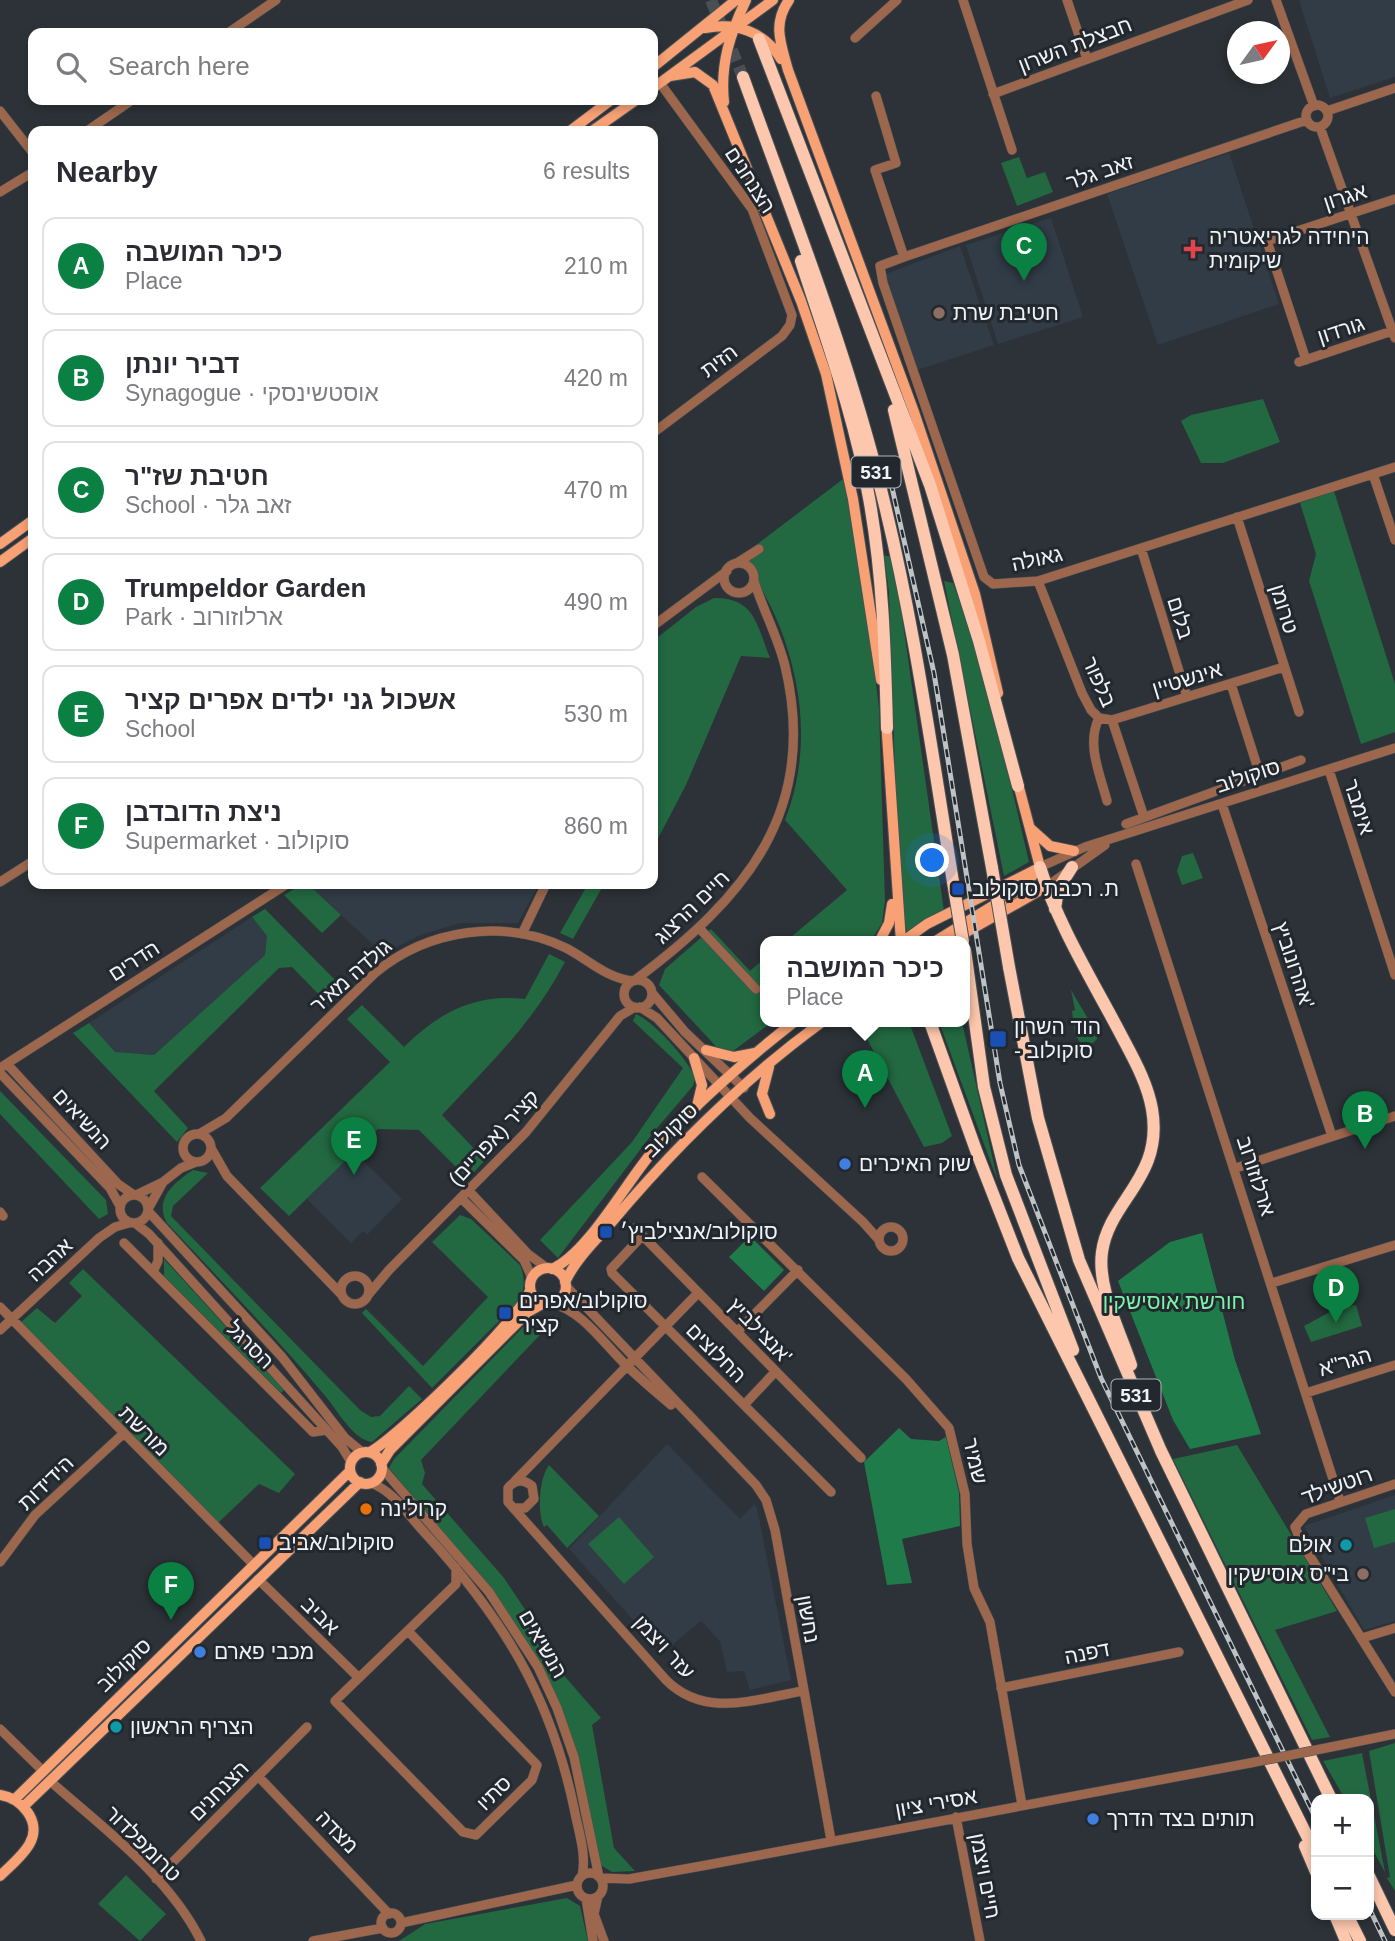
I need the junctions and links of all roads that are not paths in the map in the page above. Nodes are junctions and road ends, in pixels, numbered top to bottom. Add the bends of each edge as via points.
1 (276, 0) edge
2 (746, 0) edge
3 (773, 0) edge
4 (789, 0) edge
5 (897, 0) edge
6 (963, 0) edge
7 (1067, 0) edge
8 (1248, 0) edge
9 (1276, 0) edge
10 (731, 2) edge
11 (718, 26) junction
12 (235, 28) edge
13 (733, 29) junction
14 (696, 32) junction
15 (855, 38) dead end
16 (759, 39) dead end
17 (698, 56) junction
18 (1087, 59) junction
19 (658, 63) edge
20 (788, 70) junction
21 (670, 76) junction
22 (658, 84) edge
23 (658, 88) edge
24 (1395, 88) edge
25 (993, 94) junction
26 (876, 96) dead end
27 (125, 105) edge
28 (604, 105) edge
29 (629, 105) edge
30 (1314, 106) junction
31 (0, 111) edge
32 (1327, 111) junction
33 (727, 119) junction
34 (1307, 120) junction
35 (94, 126) edge
36 (577, 126) edge
37 (599, 126) edge
38 (1320, 127) junction
39 (28, 147) edge
40 (1012, 150) dead end
41 (28, 175) edge
42 (0, 192) edge
43 (1395, 199) edge
44 (1350, 214) junction
45 (904, 257) junction
46 (862, 307) junction
47 (792, 308) joint
48 (1394, 333) edge
49 (1302, 361) joint
50 (658, 429) edge
51 (1395, 467) edge
52 (1373, 474) junction
53 (1237, 517) junction
54 (28, 524) edge
55 (1395, 540) edge
56 (28, 542) edge
57 (0, 544) edge
58 (1140, 548) junction
59 (0, 562) edge
60 (736, 564) junction
61 (727, 571) junction
62 (753, 577) junction
63 (1038, 581) junction
64 (736, 592) junction
65 (697, 594) junction
66 (764, 608) junction
67 (658, 622) edge
68 (1284, 667) junction
69 (1231, 684) junction
70 (1187, 697) junction
71 (1299, 712) dead end
72 (1099, 718) junction
73 (1112, 720) junction
74 (887, 727) junction
75 (1395, 748) edge
76 (1301, 760) dead end
77 (1329, 770) junction
78 (1260, 775) junction
79 (1018, 786) junction
80 (1107, 801) dead end
81 (1222, 804) junction
82 (1144, 817) junction
83 (1126, 824) dead end
84 (1029, 825) junction
85 (1113, 840) junction
86 (1074, 851) junction
87 (28, 864) edge
88 (1136, 864) dead end
89 (1040, 867) junction
90 (1072, 867) junction
91 (0, 883) edge
92 (895, 887) junction
93 (1046, 887) junction
94 (279, 889) edge
95 (544, 889) edge
96 (1055, 909) junction
97 (699, 928) junction
98 (522, 934) junction
99 (882, 936) edge
100 (900, 936) edge
101 (910, 936) edge
102 (943, 936) edge
103 (960, 936) edge
104 (962, 936) edge
105 (661, 961) junction
106 (607, 974) junction
107 (1395, 975) edge
108 (970, 979) edge
109 (634, 980) junction
110 (756, 989) dead end
111 (652, 991) junction
112 (624, 996) junction
113 (637, 1007) junction
114 (616, 1021) junction
115 (788, 1027) edge
116 (816, 1027) edge
117 (932, 1027) edge
118 (706, 1050) junction
119 (757, 1052) junction
120 (694, 1058) junction
121 (771, 1063) junction
122 (2, 1068) edge
123 (732, 1074) junction
124 (719, 1086) junction
125 (744, 1088) junction
126 (731, 1099) junction
127 (695, 1108) junction
128 (770, 1114) dead end
129 (1395, 1116) edge
130 (226, 1118) junction
131 (199, 1134) junction
132 (1332, 1136) junction
133 (211, 1147) junction
134 (184, 1151) junction
135 (197, 1162) junction
136 (1236, 1168) junction
137 (172, 1174) junction
138 (227, 1176) junction
139 (702, 1177) dead end
140 (163, 1182) junction
141 (135, 1195) junction
142 (465, 1195) junction
143 (120, 1206) junction
144 (148, 1210) junction
145 (132, 1223) junction
146 (635, 1228) dead end
147 (642, 1236) junction
148 (878, 1240) dead end
149 (124, 1243) dead end
150 (158, 1243) junction
151 (1395, 1245) edge
152 (549, 1268) junction
153 (389, 1270) junction
154 (798, 1270) junction
155 (320, 1271) junction
156 (153, 1272) junction
157 (349, 1277) junction
158 (362, 1278) junction
159 (565, 1283) junction
160 (1272, 1283) junction
161 (531, 1284) junction
162 (698, 1293) junction
163 (341, 1294) junction
164 (368, 1295) junction
165 (547, 1303) junction
166 (0, 1307) edge
167 (10, 1321) junction
168 (666, 1327) junction
169 (0, 1329) edge
170 (737, 1332) junction
171 (635, 1358) junction
172 (1395, 1365) edge
173 (627, 1367) junction
174 (775, 1372) junction
175 (1306, 1393) junction
176 (744, 1405) junction
177 (699, 1428) junction
178 (327, 1430) junction
179 (123, 1434) junction
180 (1154, 1435) junction
181 (366, 1452) junction
182 (861, 1458) dead end
183 (537, 1462) junction
184 (382, 1466) junction
185 (350, 1467) junction
186 (1125, 1468) junction
187 (515, 1481) junction
188 (365, 1483) junction
189 (1395, 1484) edge
190 (532, 1486) junction
191 (831, 1492) dead end
192 (1340, 1500) junction
193 (531, 1504) junction
194 (515, 1508) junction
195 (538, 1532) junction
196 (0, 1562) edge
197 (254, 1565) junction
198 (456, 1568) junction
199 (258, 1578) junction
200 (470, 1583) junction
201 (456, 1584) junction
202 (1395, 1628) edge
203 (408, 1631) junction
204 (1362, 1639) junction
205 (1179, 1652) dead end
206 (359, 1678) junction
207 (1001, 1688) junction
208 (803, 1691) junction
209 (1395, 1692) edge
210 (307, 1727) dead end
211 (0, 1729) edge
212 (1395, 1734) edge
213 (1264, 1749) junction
214 (47, 1776) junction
215 (258, 1776) junction
216 (1329, 1794) edge
217 (0, 1795) edge
218 (20, 1802) junction
219 (1022, 1805) junction
220 (956, 1817) junction
221 (831, 1840) junction
222 (1311, 1844) edge
223 (1311, 1860) edge
224 (1374, 1873) edge
225 (0, 1876) edge
226 (582, 1876) junction
227 (600, 1878) junction
228 (156, 1879) junction
229 (629, 1879) junction
230 (577, 1885) junction
231 (1374, 1886) edge
232 (600, 1895) junction
233 (586, 1899) junction
234 (1395, 1911) edge
235 (389, 1914) junction
236 (1337, 1920) edge
237 (1349, 1920) edge
238 (401, 1923) junction
239 (1395, 1930) edge
240 (387, 1934) edge
241 (201, 1941) edge
242 (313, 1941) edge
243 (593, 1941) edge
244 (604, 1941) edge
245 (980, 1941) edge
246 (1346, 1941) edge
247 (1360, 1941) edge

1 - 12 street
2 - 13 main road
3 - 13 main road
4 - 20 main road via 778,25
5 - 15 street
6 - 25 street
7 - 18 street
8 - 18 street, חבצלת השרון
9 - 30 street
10 - 11 main road
10 - 14 main road
11 - 13 main road
11 - 14 main road
11 - 17 main road
13 - 17 main road
13 - 20 main road via 753,31 766,40
13 - 33 main road via 723,69
14 - 19 main road
16 - 46 highway, 531
17 - 21 main road
18 - 25 street, חבצלת השרון
20 - 79 main road via 914,412 975,594
21 - 22 main road
21 - 33 main road via 695,72 706,77
23 - 47 street, הצנחנים via 752,209
24 - 32 street
25 - 40 street
26 - 45 street via 896,163 875,170
27 - 35 street
28 - 36 main road
29 - 37 main road
30 - 32 street
30 - 34 street via 1307,111
31 - 39 street
32 - 38 street via 1327,121
33 - 74 main road via 826,374 861,545
34 - 38 street
34 - 45 street, זאב גלר
38 - 44 street
41 - 42 street
43 - 44 street, אגרון
44 - 48 street
44 - 49 street, אגרון via 1267,241
45 - 63 street, גאולה via 880,267 883,284 984,577 993,584
46 - 79 highway via 930,485
46 - 180 highway, 531, bridge via 926,530 1038,1118 1061,1205 1093,1294
47 - 50 street, הזית via 792,321 782,336
48 - 49 street, גורדון
51 - 52 street, גאולה
52 - 53 street, גאולה
52 - 55 street
53 - 58 street, גאולה
53 - 68 street, טרומן
54 - 57 main road
56 - 59 main road
58 - 63 street, גאולה
58 - 70 street, בלום
60 - 61 street
60 - 62 street via 746,565
60 - 62 street, חיים הרצוג via 759,549
61 - 64 street via 725,583
61 - 65 street
62 - 64 street via 749,589
62 - 66 street, חיים הרצוג
63 - 72 street, בלפור via 1083,693
64 - 65 street via 713,589
64 - 66 street
65 - 67 street
66 - 97 street, חיים הרצוג via 789,685 789,771 777,818 758,860 739,888
68 - 69 street, אינשטיין
68 - 71 street, טרומן
69 - 70 street, אינשטיין
69 - 78 street
70 - 73 street, אינשטיין
72 - 73 street, אינשטיין
72 - 80 street, בלפור via 1092,731
73 - 82 street, בלפור
74 - 92 main road
74 - 104 highway, 531, bridge via 881,570 862,460 743,77 827,310 877,475 908,618
75 - 77 street, סוקולוב
76 - 78 street
77 - 81 street, סוקולוב
77 - 107 street, אימבר
78 - 82 street
79 - 84 main road
81 - 85 street, סוקולוב
81 - 132 street, אהרונוביץ'
82 - 83 street
84 - 86 main road via 1045,843
84 - 89 main road
85 - 86 street, סוקולוב
85 - 90 street, סוקולוב
86 - 89 street, סוקולוב
87 - 91 street
88 - 136 street, ארלוזורוב
89 - 93 highway
89 - 101 main road, סוקולוב
89 - 102 main road via 1022,888
90 - 93 street, סוקולוב
90 - 96 highway via 1058,889
92 - 99 main road
92 - 100 main road
93 - 96 highway
93 - 103 main road, סוקולוב
94 - 122 street, הדרים
95 - 98 street
96 - 180 highway via 1135,1062 1152,1108 1153,1138 1146,1166 1111,1227 1101,1261
97 - 105 street, חיים הרצוג
97 - 110 street
98 - 106 street, גולדה מאיר via 565,948
98 - 130 street, גולדה מאיר via 458,934 399,955 359,987
105 - 109 street, חיים הרצוג
105 - 111 street via 652,977
106 - 109 street, גולדה מאיר
106 - 112 street, גולדה מאיר
108 - 186 highway, 531 via 984,1087 1006,1175 1060,1320
109 - 111 street via 644,981
109 - 112 street via 627,984
111 - 113 street via 648,1003
111 - 118 street
112 - 113 street
112 - 114 street, קציר (אפריים)
113 - 114 street, קציר (אפריים)
113 - 120 street via 657,1018
114 - 142 street, קציר (אפריים) via 547,1108
115 - 119 main road, סוקולוב
116 - 121 main road, סוקולוב
117 - 186 highway via 1018,1258
118 - 119 main road via 734,1057
118 - 123 street
119 - 123 main road, סוקולוב
120 - 124 street
120 - 127 main road via 702,1085
121 - 125 main road, סוקולוב
121 - 128 main road via 762,1094
122 - 141 street, הנשיאים via 118,1184
122 - 143 street, הנשיאים via 110,1188
123 - 124 main road, סוקולוב
123 - 125 street
124 - 126 street
124 - 127 main road, סוקולוב
125 - 126 main road, סוקולוב
126 - 148 street
126 - 159 main road, סוקולוב via 627,1203 573,1266
127 - 152 main road, סוקולוב via 648,1157 573,1254
129 - 132 street
130 - 131 street, גולדה מאיר
130 - 133 street, גולדה מאיר
131 - 133 street via 209,1139
131 - 134 street via 187,1138
132 - 136 street
133 - 135 street via 208,1157
133 - 138 street
134 - 135 street
134 - 137 street
135 - 137 street
135 - 138 street
136 - 160 street, ארלוזורוב
137 - 140 street
138 - 155 street
139 - 154 street, שמיר
140 - 141 street
140 - 144 street
141 - 143 street
141 - 144 street via 146,1202
142 - 152 street
142 - 153 street, קציר (אפריים)
142 - 161 street via 524,1260
143 - 145 street via 121,1214
144 - 145 street via 144,1219
144 - 181 street via 282,1357 345,1438
145 - 150 street
145 - 167 street, אהבה via 114,1227 99,1238
146 - 147 street, אנצילביץ'
147 - 162 street, אנצילביץ'
147 - 168 street, החלוצים via 612,1273
149 - 156 street, הסרגל
150 - 156 street
150 - 178 street
151 - 160 street
152 - 159 main road
152 - 161 main road via 537,1271
153 - 158 street, קציר (אפריים)
153 - 164 street, קציר (אפריים)
154 - 170 street
154 - 207 street, שמיר via 936,1409 949,1428 965,1494 974,1588 990,1622
155 - 157 street
155 - 163 street
156 - 178 street, הסרגל via 313,1432
157 - 158 street
157 - 163 street via 342,1283
158 - 164 street via 369,1286
159 - 165 main road via 560,1298
159 - 171 street, נחשון
160 - 175 street, ארלוזורוב
161 - 165 main road via 536,1299
161 - 181 main road via 522,1308 494,1338
162 - 168 street
162 - 170 street, אנצילביץ'
163 - 164 street via 353,1305
165 - 173 street, נחשון via 565,1308
165 - 184 main road via 532,1309 390,1450
166 - 167 street, מורשת
167 - 169 street, אהבה
167 - 179 street, מורשת
168 - 171 street
168 - 176 street, החלוצים
170 - 174 street, אנצילביץ'
171 - 173 street
171 - 177 street, נחשון
172 - 175 street, הגר"א
173 - 177 street, נחשון
173 - 183 street
174 - 176 street
174 - 182 street, אנצילביץ'
175 - 192 street, ארלוזורוב
176 - 191 street, החלוצים
177 - 208 street, נחשון via 766,1500
178 - 185 street
179 - 196 street, הידידות via 35,1515
179 - 197 street, מורשת
180 - 216 highway, 531
181 - 184 main road
181 - 185 main road, סוקולוב
183 - 187 street
183 - 190 street
184 - 188 main road, סוקולוב via 377,1479
184 - 227 street, הנשיאים via 489,1592 538,1667 573,1757
185 - 188 main road
185 - 197 main road, סוקולוב
186 - 213 highway, 531
187 - 190 street
187 - 194 street via 506,1497
188 - 198 street, הנשיאים via 388,1493
188 - 199 main road, סוקולוב
189 - 192 street, רוטשילד
190 - 193 street
192 - 204 street, רוטשילד via 1300,1518 1295,1527
193 - 194 street
193 - 195 street, עזר ויצמן via 531,1519
194 - 195 street, עזר ויצמן
195 - 208 street, עזר ויצמן via 666,1680 692,1700 720,1705
197 - 214 main road, סוקולוב
198 - 200 street, הנשיאים
198 - 201 street
199 - 206 street, אביב
199 - 214 main road, סוקולוב
200 - 201 street
200 - 226 street, הנשיאים via 515,1648 547,1713 568,1782 583,1852
201 - 203 street
202 - 204 street
203 - 206 street
203 - 206 street, סתיו via 537,1765 532,1780 480,1832 463,1832 335,1701
204 - 209 street
205 - 207 street, דפנה
207 - 219 street, שמיר
208 - 221 street, נחשון
210 - 215 street, הצנחנים
211 - 214 street
212 - 219 street, אסירי ציון, bridge
213 - 222 highway, 531
213 - 223 highway
214 - 218 main road, סוקולוב
214 - 228 street, טרומפלדור
215 - 228 street, הצנחנים
215 - 235 street, מצדה
217 - 218 main road
218 - 225 main road via 32,1819 30,1844
219 - 220 street, אסירי ציון
220 - 221 street, אסירי ציון
220 - 245 street, חיים ויצמן
221 - 229 street, אסירי ציון
224 - 234 highway
226 - 227 street
226 - 230 street
227 - 229 street, אסירי ציון
227 - 232 street
228 - 241 street, טרומפלדור via 186,1913
229 - 232 street, אסירי ציון
230 - 233 street
230 - 238 street
231 - 239 highway
232 - 233 street
232 - 244 street via 594,1914
233 - 243 street
235 - 238 street
235 - 240 street via 382,1921
236 - 246 highway
237 - 247 highway
238 - 240 street via 396,1932
240 - 242 street

